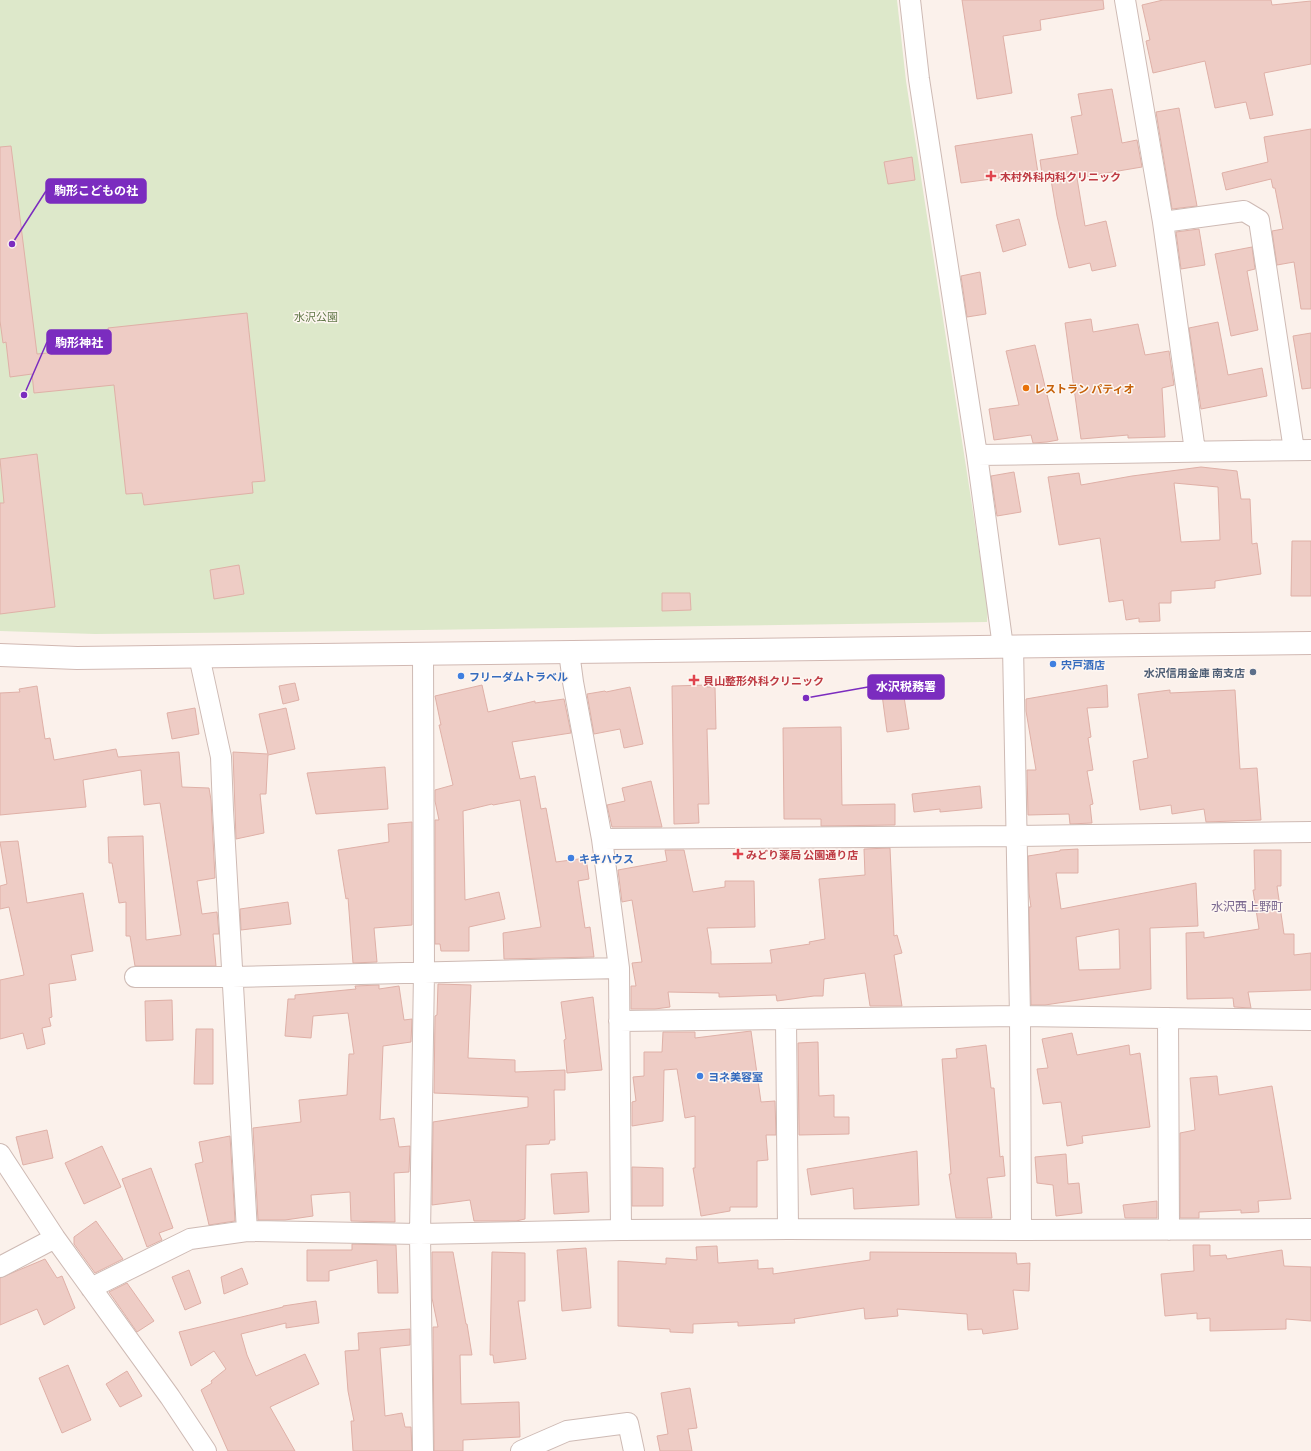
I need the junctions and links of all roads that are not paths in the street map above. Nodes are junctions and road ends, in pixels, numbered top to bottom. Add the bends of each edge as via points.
1 (910, 0) edge
2 (1125, 0) edge
3 (1163, 222) junction
4 (1303, 450) edge
5 (1195, 451) junction
6 (977, 455) junction
7 (1311, 643) edge
8 (1008, 646) junction
9 (569, 652) junction
10 (422, 653) junction
11 (0, 655) edge
12 (199, 656) junction
13 (1311, 832) edge
14 (1017, 836) junction
15 (602, 839) junction
16 (619, 968) junction
17 (424, 972) junction
18 (135, 977) dead end
19 (232, 977) junction
20 (1020, 1016) junction
21 (1168, 1018) junction
22 (786, 1020) junction
23 (1311, 1020) edge
24 (619, 1021) junction
25 (0, 1154) edge
26 (788, 1229) junction
27 (1311, 1229) edge
28 (621, 1230) junction
29 (1021, 1230) junction
30 (1169, 1230) junction
31 (247, 1231) junction
32 (420, 1234) junction
33 (55, 1238) junction
34 (0, 1267) edge
35 (91, 1288) junction
36 (206, 1451) edge
37 (423, 1451) edge
38 (521, 1451) edge
39 (634, 1451) edge

1 - 6 street via 919,79
2 - 3 street
3 - 4 street via 1244,211 1259,220
3 - 5 street
4 - 5 street
5 - 6 street
6 - 8 street
7 - 8 street
8 - 9 street
8 - 14 street
9 - 10 street
9 - 15 street
10 - 12 street
10 - 17 street
11 - 12 street via 77,658
12 - 19 street via 221,757
13 - 14 street
14 - 15 street
14 - 20 street
15 - 16 street
16 - 17 street
16 - 24 street
17 - 19 street
17 - 32 street
18 - 19 street
19 - 31 street
20 - 21 street
20 - 22 street
20 - 29 street
21 - 23 street
21 - 30 street
22 - 24 street
22 - 26 street
24 - 28 street
25 - 33 street
26 - 28 street
26 - 29 street
27 - 30 street
28 - 32 street
29 - 30 street
31 - 32 street
31 - 35 street via 190,1239
32 - 37 street
33 - 34 street
33 - 35 street
35 - 36 street
38 - 39 street via 568,1431 628,1423

